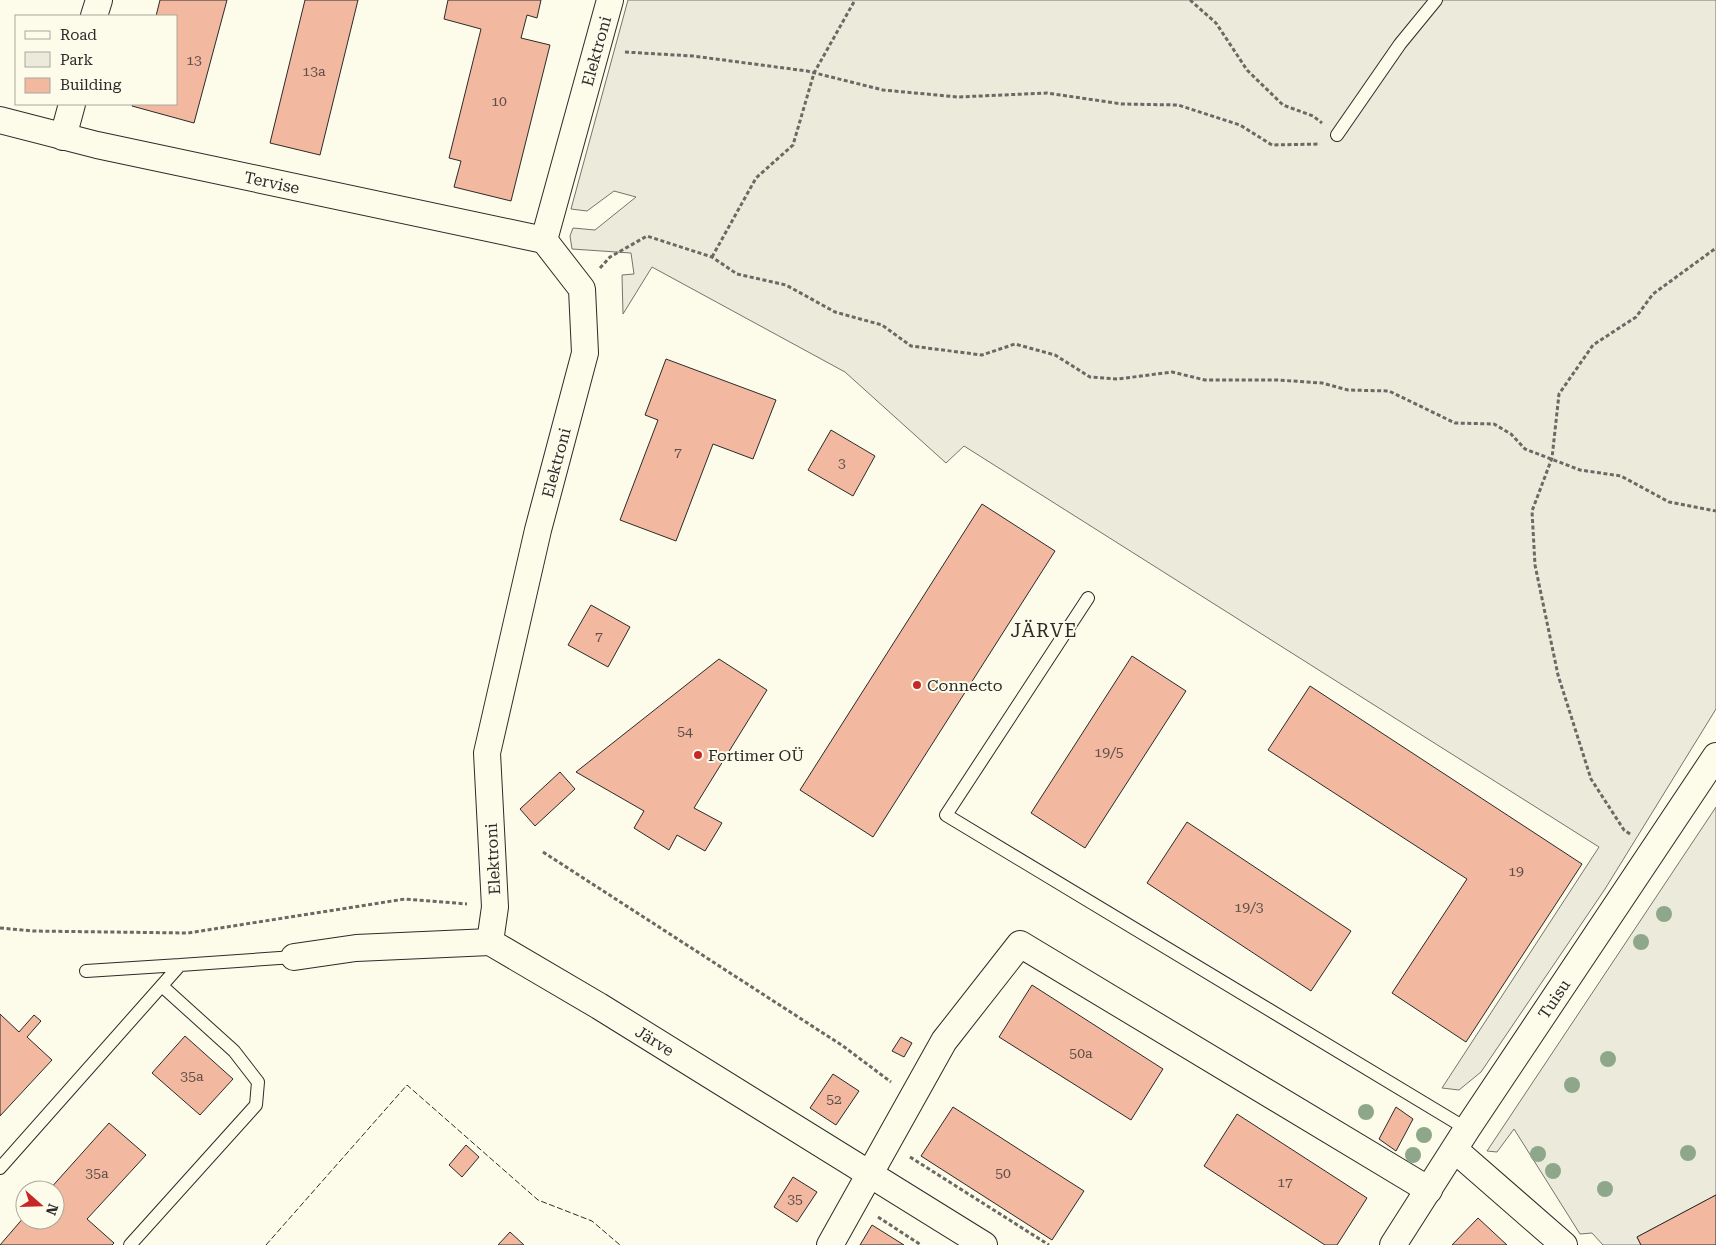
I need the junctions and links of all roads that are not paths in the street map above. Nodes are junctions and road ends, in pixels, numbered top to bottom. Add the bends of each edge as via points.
1 (610, 0) edge
2 (1436, 0) edge
3 (72, 105) edge
4 (0, 120) edge
5 (1337, 135) road end
6 (63, 137) junction
7 (544, 240) junction
8 (1088, 598) dead end
9 (1716, 756) edge
10 (490, 942) junction
11 (294, 957) joint
12 (180, 965) junction
13 (86, 971) dead end
14 (162, 986) junction
15 (1461, 1140) junction
16 (0, 1168) edge
17 (872, 1174) junction
18 (1429, 1190) junction
19 (130, 1245) edge
20 (830, 1245) edge
21 (984, 1245) edge
22 (1393, 1245) edge
23 (1564, 1245) edge

1 - 7 street, Elektroni
2 - 5 lane via 1400,44
3 - 6 street
4 - 6 street, Tervise
6 - 7 street, Tervise
7 - 10 street, Elektroni via 582,289 585,353 538,530 487,753 495,907
8 - 15 lane via 946,815
9 - 15 street, Tuisu
10 - 11 street via 356,948
10 - 17 street, Järve
11 - 12 lane
12 - 13 lane
12 - 14 lane
14 - 16 lane
14 - 19 lane via 234,1052 258,1082 256,1105
15 - 18 street, Tuisu
15 - 23 street
17 - 18 street via 944,1041 1020,944
17 - 20 street
17 - 21 street, Järve
18 - 22 street, Tuisu

